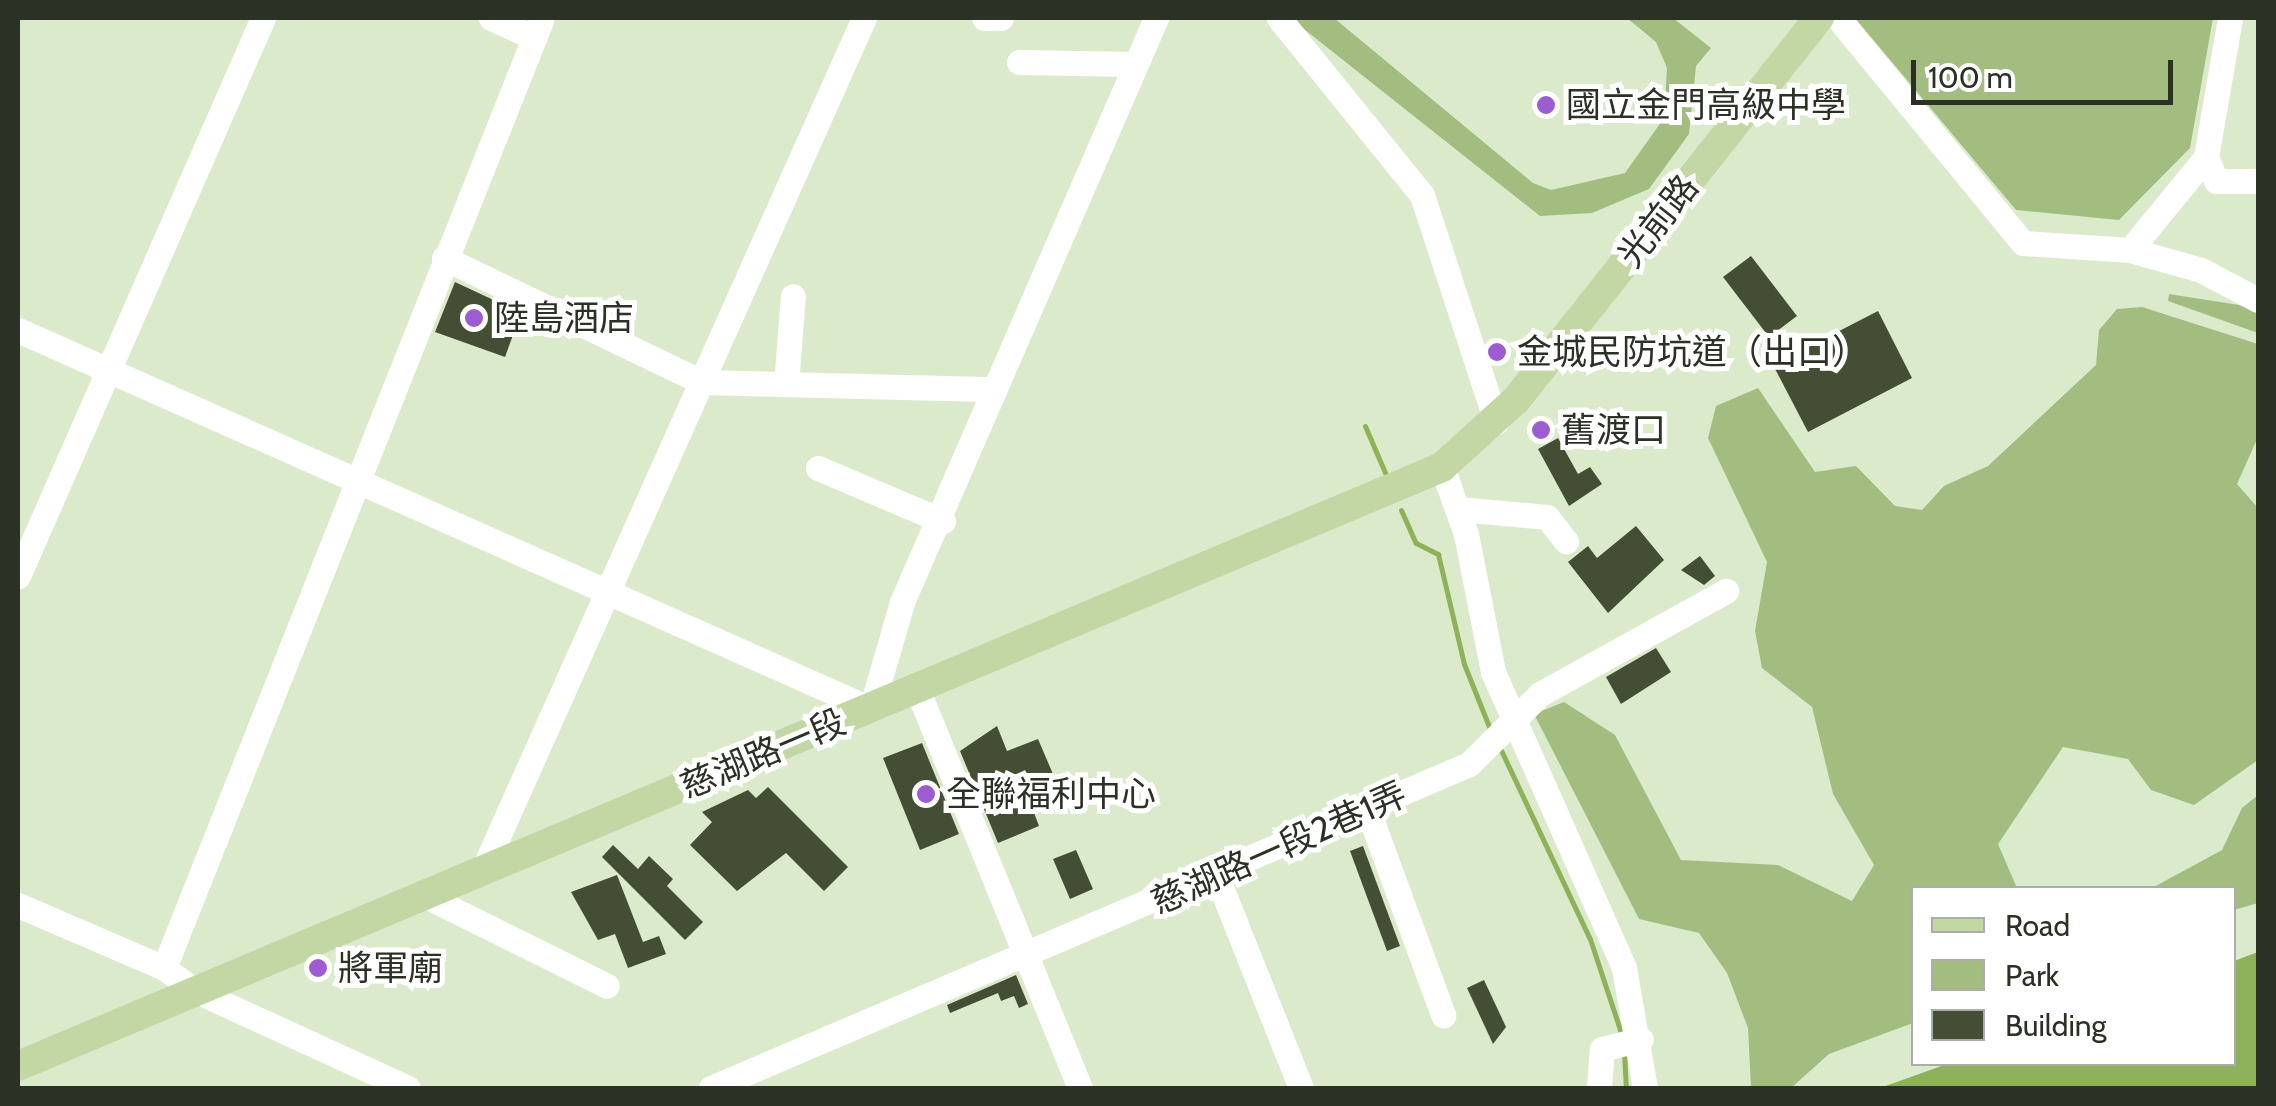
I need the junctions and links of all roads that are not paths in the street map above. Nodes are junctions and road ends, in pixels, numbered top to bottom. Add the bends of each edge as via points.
1 (264, 18) edge
2 (492, 18) edge
3 (864, 18) edge
4 (986, 18) edge
5 (1001, 18) edge
6 (1156, 18) edge
7 (1279, 18) edge
8 (1820, 18) edge
9 (1838, 18) edge
10 (2230, 18) edge
11 (538, 28) edge
12 (1019, 62) dead end
13 (1135, 64) junction
14 (2206, 157) junction
15 (2258, 181) edge
16 (2130, 250) junction
17 (444, 258) junction
18 (792, 296) dead end
19 (2258, 300) edge
20 (18, 330) edge
21 (106, 371) junction
22 (702, 382) junction
23 (786, 384) junction
24 (995, 389) junction
25 (1496, 422) junction
26 (818, 468) dead end
27 (1442, 468) junction
28 (357, 483) junction
29 (1458, 509) junction
30 (943, 521) junction
31 (1566, 540) dead end
32 (18, 576) edge
33 (1726, 591) dead end
34 (612, 594) junction
35 (918, 691) junction
36 (871, 709) junction
37 (1504, 730) junction
38 (1367, 808) junction
39 (483, 870) junction
40 (1217, 877) junction
41 (424, 895) junction
42 (18, 906) edge
43 (1026, 956) junction
44 (164, 968) junction
45 (607, 986) dead end
46 (194, 990) junction
47 (1443, 1015) dead end
48 (1639, 1039) junction
49 (18, 1066) edge
50 (408, 1088) edge
51 (711, 1088) edge
52 (1080, 1088) edge
53 (1301, 1088) edge
54 (1599, 1088) edge
55 (1645, 1088) edge

1 - 21 street
2 - 11 street
3 - 22 street
4 - 5 street
6 - 13 street
7 - 25 street via 1422,194
8 - 25 main road, 光前路
9 - 16 street via 2023,243
10 - 14 street
11 - 17 street
12 - 13 street
13 - 24 street
14 - 15 street via 2216,181
14 - 16 street
16 - 19 street via 2201,270
17 - 22 street
17 - 28 street
18 - 23 street
20 - 21 street
21 - 28 street
21 - 32 street
22 - 23 street
22 - 34 street
23 - 24 street
24 - 30 street
25 - 27 main road, 慈湖路一段
26 - 30 street
27 - 29 street
27 - 35 main road, 慈湖路一段
28 - 34 street
28 - 44 street
29 - 31 street via 1547,517
29 - 37 street
30 - 36 street via 902,602
33 - 37 street, 慈湖路一段2巷1弄 via 1540,694
34 - 36 street
34 - 39 street
35 - 36 main road, 慈湖路一段
35 - 43 street
36 - 39 main road, 慈湖路一段
37 - 38 street, 慈湖路一段2巷1弄 via 1469,764
37 - 48 street via 1613,941
38 - 40 street, 慈湖路一段2巷1弄
38 - 47 street
39 - 41 main road, 慈湖路一段
40 - 43 street, 慈湖路一段2巷1弄
40 - 53 street
41 - 45 street
41 - 46 main road, 慈湖路一段
42 - 44 street
43 - 51 street, 慈湖路一段2巷1弄
43 - 52 street
44 - 46 street
46 - 49 main road, 慈湖路一段
46 - 50 street
48 - 54 street via 1601,1051
48 - 55 street

